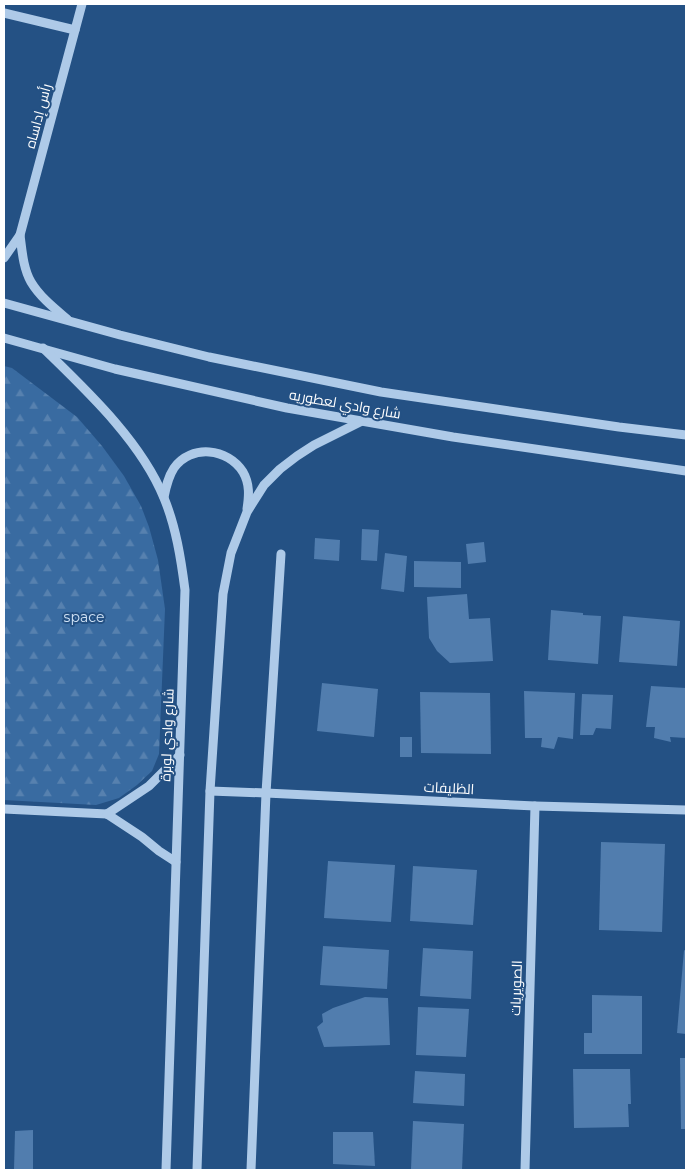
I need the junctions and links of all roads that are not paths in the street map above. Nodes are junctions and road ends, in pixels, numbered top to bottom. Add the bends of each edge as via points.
1 (82, 4) edge
2 (4, 13) edge
3 (75, 30) junction
4 (20, 235) junction
5 (4, 258) edge
6 (4, 303) edge
7 (69, 321) junction
8 (4, 338) edge
9 (42, 348) junction
10 (362, 421) junction
11 (686, 435) edge
12 (686, 471) edge
13 (164, 497) junction
14 (247, 512) junction
15 (281, 554) dead end
16 (180, 754) junction
17 (210, 791) junction
18 (266, 793) junction
19 (535, 806) junction
20 (4, 809) edge
21 (686, 810) edge
22 (108, 814) junction
23 (176, 862) junction
24 (166, 1170) edge
25 (197, 1170) edge
26 (251, 1170) edge
27 (525, 1170) edge

1 - 3 street, رأس إداساه
2 - 3 street
3 - 4 street, رأس إداساه
4 - 5 street, رأس إداساه
4 - 7 street, رأس إداساه via 30,281 42,297
6 - 7 street, شارع وادي لعطوريه
7 - 11 street, شارع وادي لعطوريه via 209,357 380,392
8 - 9 street, شارع وادي لعطوريه
9 - 10 street, شارع وادي لعطوريه via 200,389
9 - 13 street, شارع وادي لوبرة via 112,418 148,467
10 - 12 street, شارع وادي لعطوريه
10 - 14 street via 322,440 280,469
13 - 14 street via 167,480 187,457 202,452 218,453 233,460 243,472 249,487
13 - 16 street, شارع وادي لوبرة via 181,557 185,590
14 - 17 street via 231,552 223,594
15 - 18 street
16 - 22 street via 149,786
16 - 23 street, شارع وادي لوبرة
17 - 18 street, الظليفات
17 - 25 street
18 - 19 street, الظليفات
18 - 26 street
19 - 21 street, الظليفات
19 - 27 street, الصويريات
20 - 22 street
22 - 23 street
23 - 24 street, شارع وادي لوبرة

